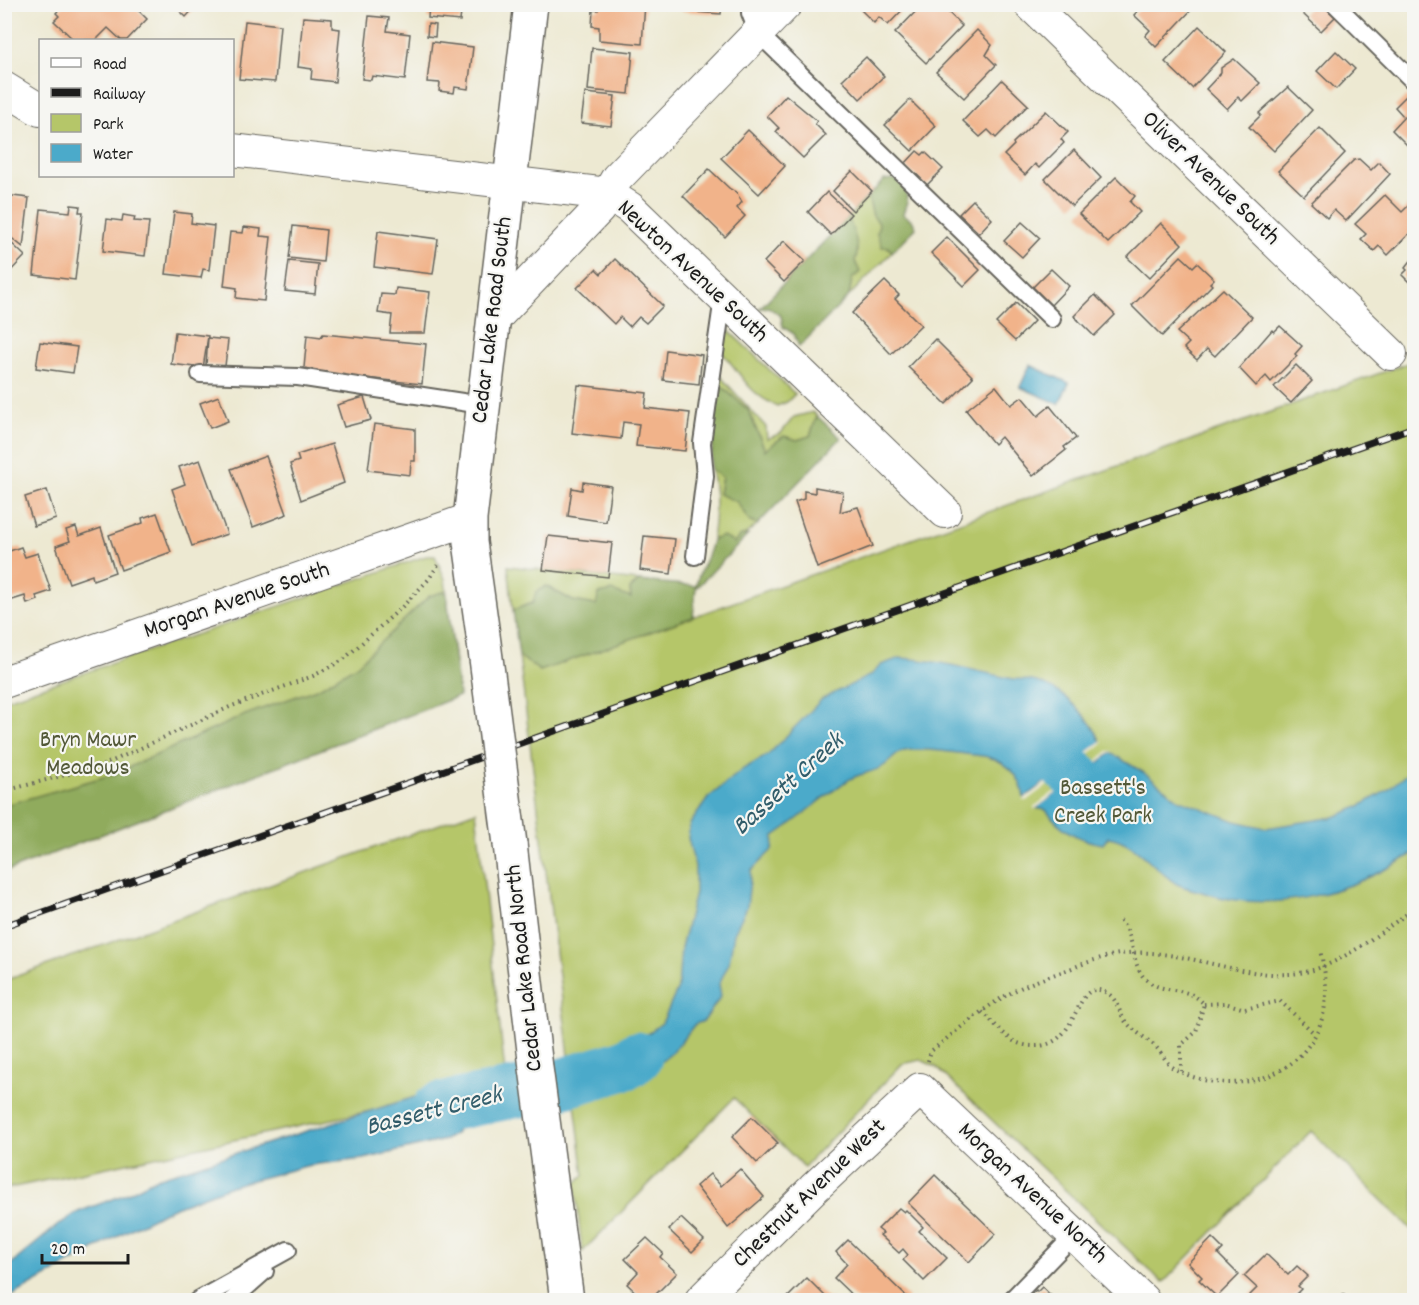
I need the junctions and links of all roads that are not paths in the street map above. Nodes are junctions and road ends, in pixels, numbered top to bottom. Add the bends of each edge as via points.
1 (531, 4) edge
2 (786, 4) edge
3 (1030, 4) edge
4 (1335, 4) edge
5 (754, 19) edge
6 (1414, 82) edge
7 (4, 88) edge
8 (39, 109) edge
9 (234, 150) edge
10 (510, 182) junction
11 (608, 194) junction
12 (723, 298) junction
13 (495, 318) junction
14 (1052, 319) dead end
15 (1390, 354) dead end
16 (200, 374) dead end
17 (482, 405) junction
18 (945, 512) dead end
19 (470, 531) junction
20 (695, 556) dead end
21 (483, 635) joint
22 (4, 682) edge
23 (920, 1089) joint
24 (1075, 1234) junction
25 (198, 1300) edge
26 (232, 1300) edge
27 (567, 1300) edge
28 (702, 1300) edge
29 (1011, 1300) edge
30 (1143, 1300) edge

1 - 10 street, Cedar Lake Road South
2 - 5 street
3 - 15 street, Oliver Avenue South
4 - 6 lane
5 - 11 street via 617,178
5 - 14 lane
7 - 8 street
9 - 10 street, Newton Avenue South
10 - 11 street, Newton Avenue South
10 - 13 street, Cedar Lake Road South
11 - 12 street, Newton Avenue South via 630,208
11 - 13 street via 599,209
12 - 18 street, Newton Avenue South
12 - 20 lane via 702,443 705,476
13 - 17 street, Cedar Lake Road South
16 - 17 lane via 298,377
17 - 19 street, Cedar Lake Road South
19 - 21 street, Cedar Lake Road South
19 - 22 street, Morgan Avenue South
21 - 27 street, Cedar Lake Road North, bridge
23 - 24 street, Morgan Avenue North
23 - 28 street, Chestnut Avenue West
24 - 29 lane
24 - 30 street, Morgan Avenue North
25 - 26 lane via 288,1250

